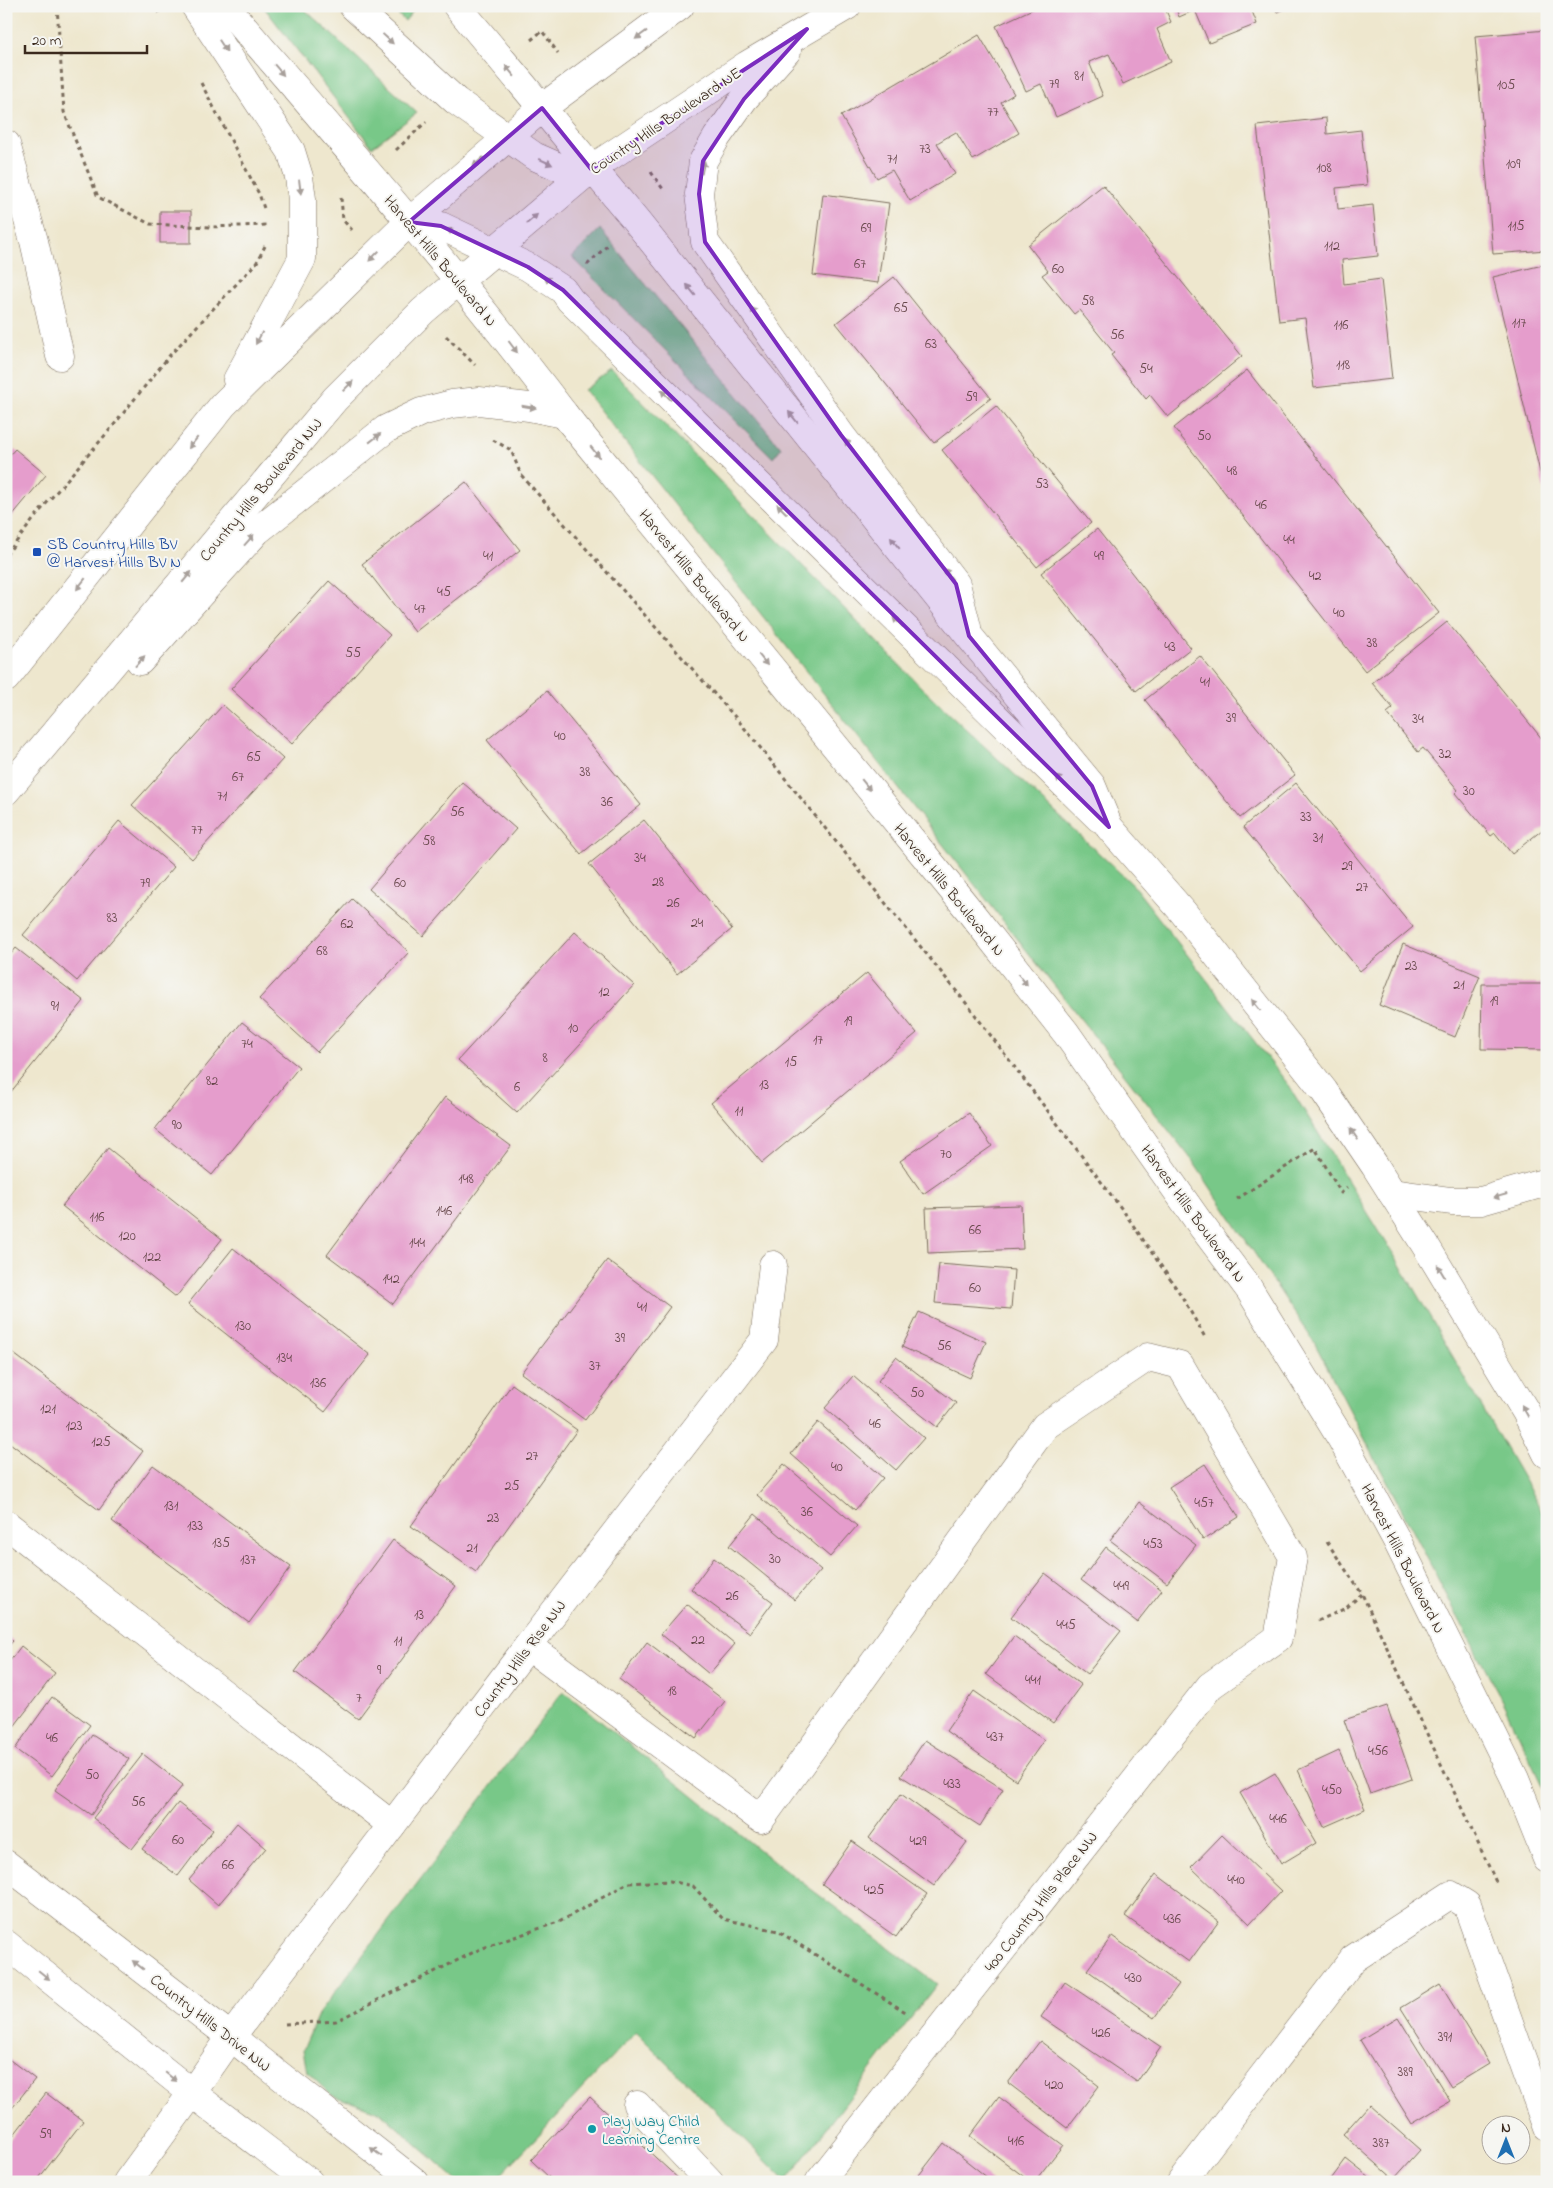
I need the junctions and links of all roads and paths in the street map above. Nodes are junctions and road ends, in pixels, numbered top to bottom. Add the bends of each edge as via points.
1 (57, 6) edge
2 (153, 6) edge
3 (195, 6) edge
4 (225, 6) edge
5 (353, 6) edge
6 (458, 6) edge
7 (680, 6) edge
8 (847, 6) edge
9 (160, 14) dead end
10 (807, 29) junction
11 (542, 31) dead end
12 (561, 57) dead end
13 (200, 81) dead end
14 (542, 108) junction
15 (429, 120) dead end
16 (507, 137) junction
17 (6, 144) edge
18 (393, 152) dead end
19 (591, 169) junction
20 (649, 170) dead end
21 (666, 194) dead end
22 (340, 196) dead end
23 (343, 220) dead end
24 (409, 222) junction
25 (270, 224) junction
26 (268, 231) dead end
27 (267, 238) dead end
28 (614, 239) dead end
29 (495, 251) junction
30 (586, 266) dead end
31 (459, 282) junction
32 (442, 332) dead end
33 (60, 356) dead end
34 (477, 367) dead end
35 (223, 405) junction
36 (564, 414) junction
37 (486, 436) dead end
38 (6, 556) edge
39 (969, 636) junction
40 (6, 678) edge
41 (28, 765) junction
42 (6, 791) edge
43 (1109, 827) junction
44 (1547, 1182) edge
45 (1353, 1183) dead end
46 (1392, 1193) junction
47 (1237, 1199) dead end
48 (773, 1265) dead end
49 (1209, 1345) dead end
50 (1547, 1454) edge
51 (6, 1524) edge
52 (1324, 1538) dead end
53 (1362, 1594) junction
54 (1278, 1638) junction
55 (528, 1646) junction
56 (392, 1825) junction
57 (1547, 1858) edge
58 (6, 1864) edge
59 (1497, 1885) dead end
60 (6, 1944) edge
61 (236, 2032) junction
62 (936, 2033) junction
63 (192, 2094) junction
64 (637, 2105) dead end
65 (1547, 2128) edge
66 (126, 2182) edge
67 (309, 2182) edge
68 (415, 2182) edge
69 (710, 2182) edge
70 (819, 2182) edge
71 (1181, 2182) edge

1 - 25 path via 64,112 98,197 150,224 210,227
2 - 9 path
3 -> 35 main road via 291,151 299,177 302,207 302,259
4 -> 24 main road, Harvest Hills Boulevard N
5 -> 16 main road via 456,101
14 -> 6 main road
7 -> 14 main road
8 - 10 main road, Country Hills Boulevard NE
10 - 19 main road, Country Hills Boulevard NE
39 -> 10 main road via 956,584 841,435 705,242 700,194 703,161 744,99
11 - 12 path
13 - 25 path via 259,194
14 - 16 main road
14 - 19 main road
15 - 18 path
16 -> 19 main road via 534,156 559,167
16 -> 24 main road
17 - 33 main road via 34,241
29 -> 19 main road, Country Hills Boulevard NE
39 -> 19 main road
20 - 21 path
22 - 23 path
29 -> 24 main road via 441,226
24 - 31 main road, Harvest Hills Boulevard N
24 -> 35 main road
25 - 26 path
27 - 38 path via 257,262 170,355
28 - 30 path
29 - 31 main road, Country Hills Boulevard NW
43 -> 29 main road via 563,290 528,266
31 -> 36 main road, Harvest Hills Boulevard N via 506,337
41 -> 31 main road, Country Hills Boulevard NW via 335,399 423,312
32 - 34 path
35 -> 40 main road
41 -> 36 main road via 81,726 257,530 386,429 421,412 479,401
36 -> 57 main road, Harvest Hills Boulevard N via 1066,1033 1249,1289 1342,1440 1396,1539 1515,1779
37 - 49 path via 511,450 521,476 742,725 970,1008 1124,1212 1181,1295
39 - 43 main road via 1092,786
41 - 42 main road, Country Hills Boulevard NW
46 -> 43 main road via 1324,1091 1184,912
44 -> 46 main road via 1481,1202 1450,1202
45 - 47 path via 1340,1193 1315,1148
50 -> 46 main road via 1526,1412
48 - 55 main road, Country Hills Rise NW via 764,1340
51 - 56 main road
52 - 53 path
53 - 54 path via 1346,1608
53 - 59 path
54 - 55 main road via 1294,1557 1180,1365 1148,1357 1045,1426 761,1819
54 - 62 main road, 400 Country Hills Place NW via 1210,1686
55 - 56 main road, Country Hills Rise NW
56 - 61 main road, Country Hills Rise NW
61 -> 58 main road, Country Hills Drive NW
60 -> 63 main road
61 - 62 path via 336,2021 480,1948 561,1921 628,1883 670,1881 693,1886 723,1919 778,1931
61 - 63 main road, Country Hills Rise NW
68 -> 61 main road, Country Hills Drive NW
62 - 70 main road, 400 Country Hills Place NW
63 - 66 main road, Country Hills Rise NW
63 - 67 main road
64 - 69 main road
65 - 71 main road via 1467,1905 1451,1896 1353,1959

